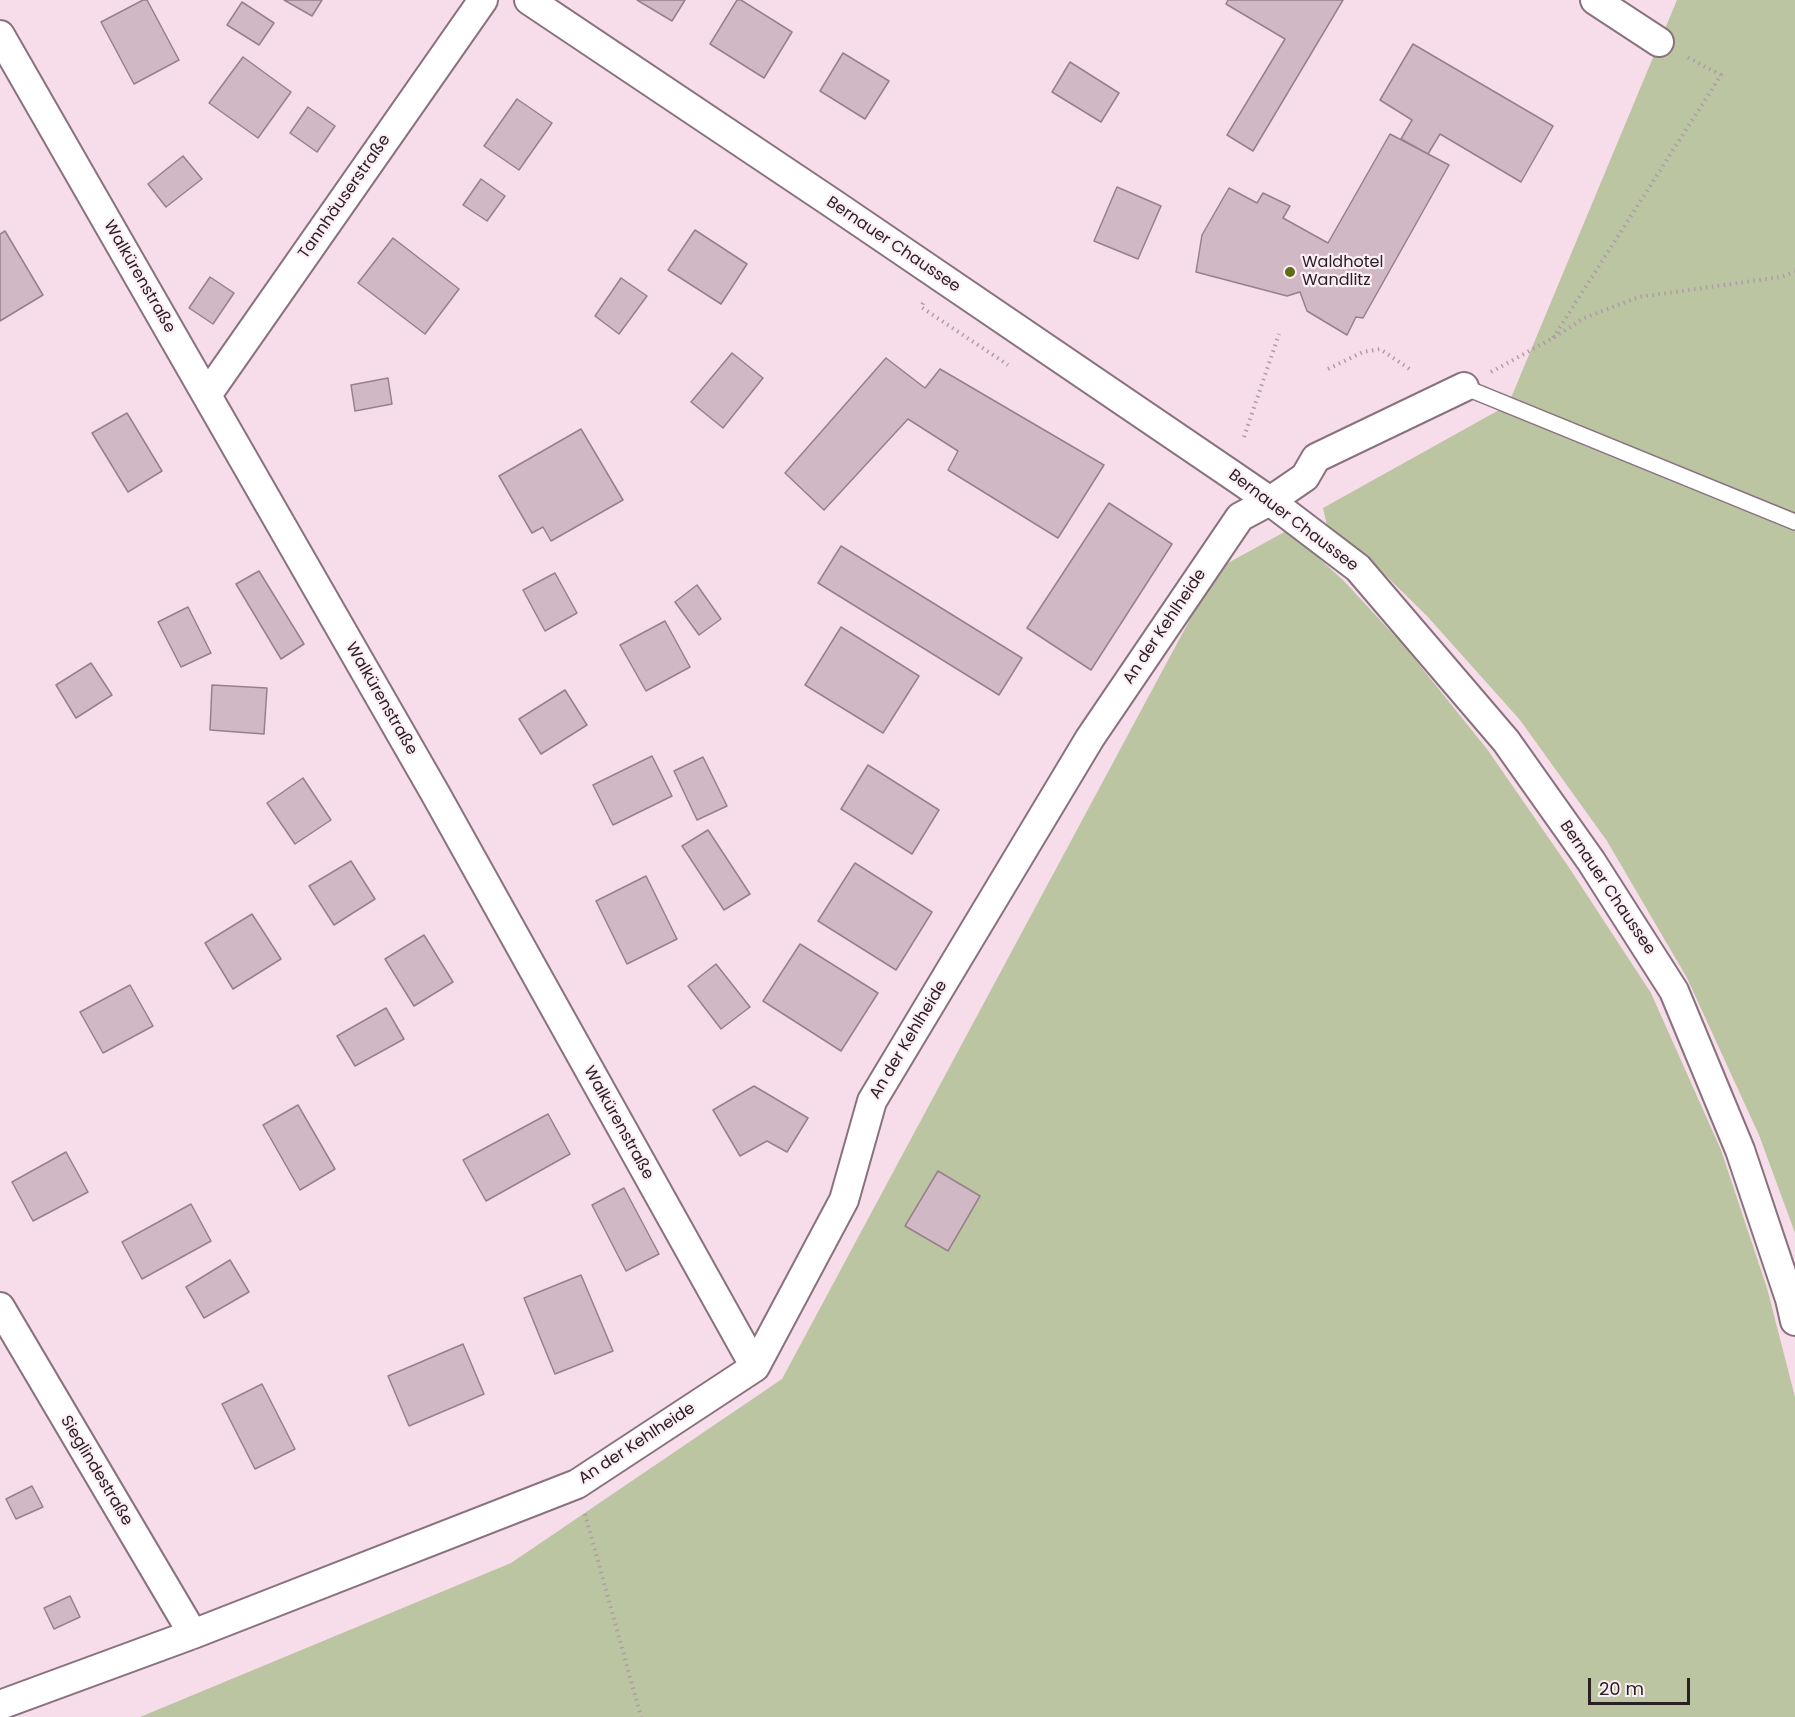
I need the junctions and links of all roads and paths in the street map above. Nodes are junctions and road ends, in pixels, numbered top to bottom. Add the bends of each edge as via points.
1 (483, 0) edge
2 (529, 0) edge
3 (1595, 0) edge
4 (0, 35) edge
5 (1659, 42) joint
6 (1795, 272) edge
7 (1279, 334) dead end
8 (1553, 338) junction
9 (1328, 369) dead end
10 (1411, 370) dead end
11 (1464, 387) junction
12 (207, 395) junction
13 (1244, 437) dead end
14 (1270, 501) junction
15 (1789, 519) edge
16 (0, 1307) edge
17 (1795, 1321) edge
18 (755, 1366) junction
19 (577, 1484) junction
20 (193, 1634) junction
21 (0, 1705) edge
22 (641, 1717) edge

1 - 12 street, Tannhäuserstraße
2 - 14 street, Bernauer Chaussee
3 - 5 street
4 - 12 street, Walkürenstraße
5 - 8 path via 1721,75
6 - 8 path via 1640,297 1584,318
7 - 13 path
8 - 11 path
9 - 10 path via 1380,349
11 - 14 street, An der Kehlheide via 1316,458 1305,477
11 - 15 lane
12 - 18 street, Walkürenstraße
14 - 17 street, Bernauer Chaussee via 1358,568 1410,627 1506,741 1630,921 1674,991 1740,1150
14 - 18 street, An der Kehlheide via 1240,517 1090,738 872,1101 844,1200
16 - 20 street, Sieglindestraße
18 - 19 street, An der Kehlheide
19 - 20 street, An der Kehlheide
19 - 22 path
20 - 21 street, An der Kehlheide

